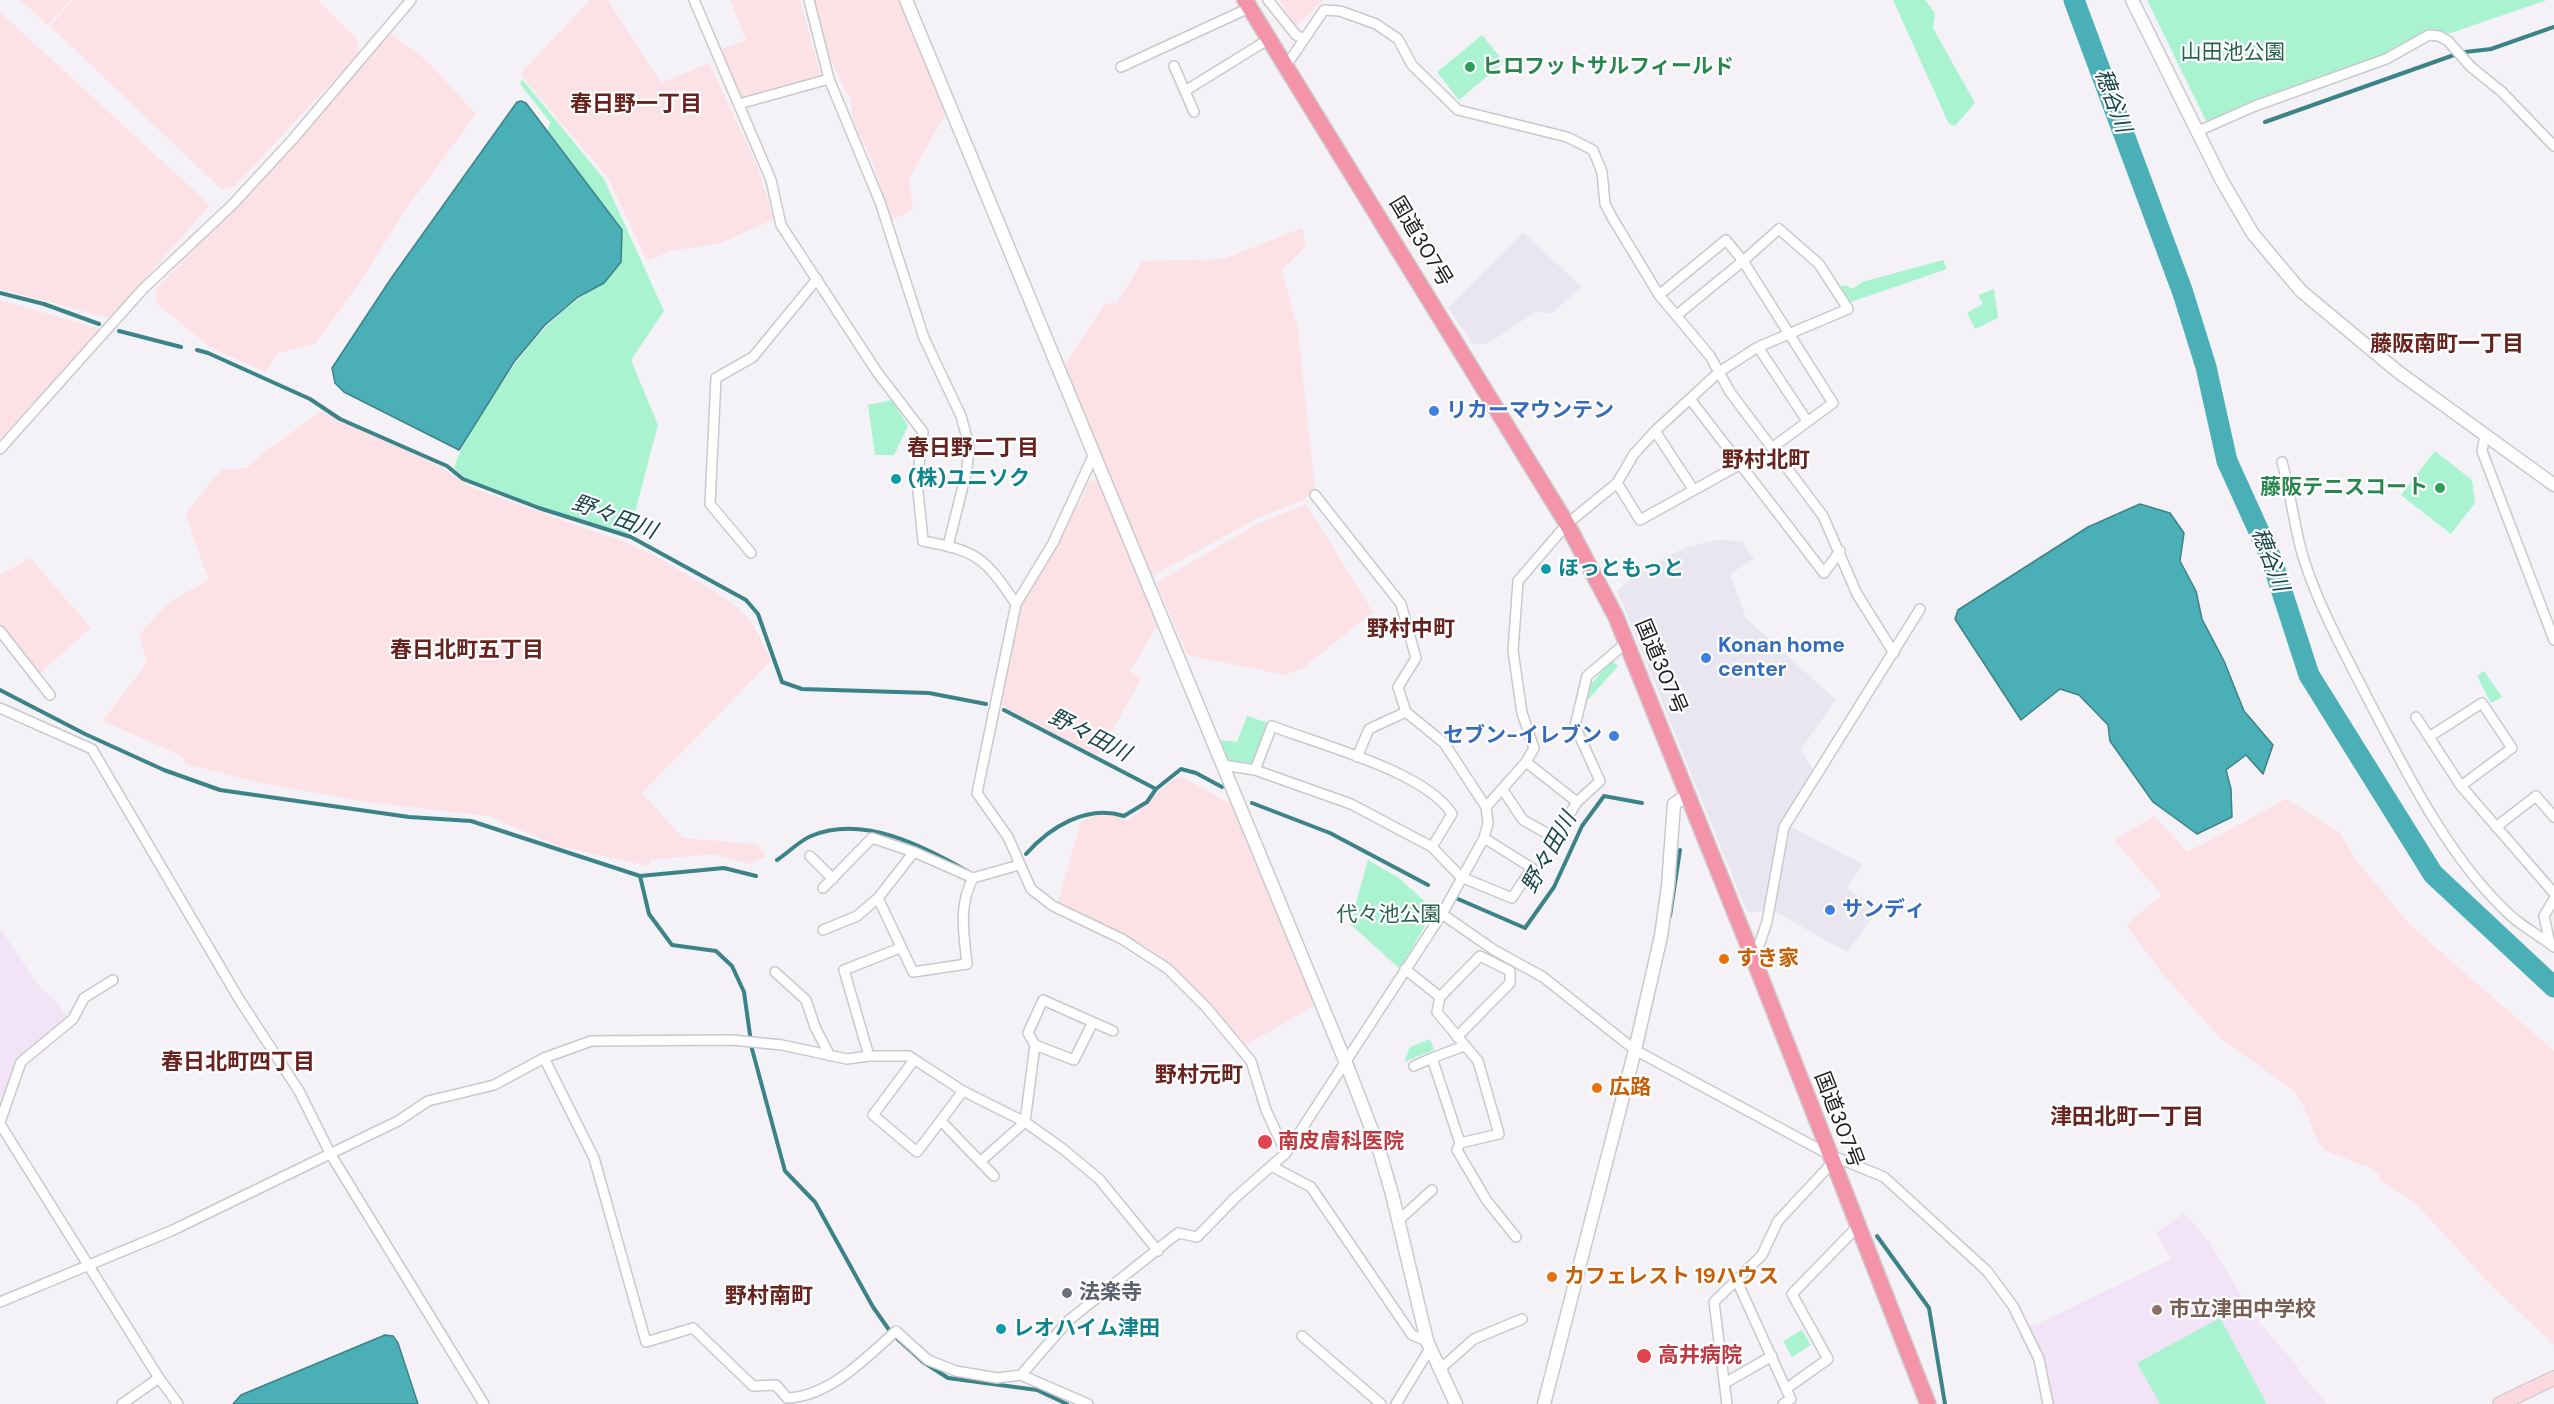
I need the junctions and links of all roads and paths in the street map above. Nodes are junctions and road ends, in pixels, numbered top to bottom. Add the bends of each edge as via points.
1 (411, 0) edge
2 (694, 0) edge
3 (809, 0) edge
4 (906, 0) edge
5 (1268, 0) edge
6 (2132, 0) edge
7 (1247, 4) edge
8 (1269, 39) junction
9 (1304, 39) junction
10 (1174, 66) dead end
11 (1286, 66) junction
12 (1120, 67) dead end
13 (829, 79) junction
14 (1185, 91) junction
15 (739, 104) junction
16 (1194, 112) dead end
17 (2196, 132) junction
18 (2554, 146) edge
19 (1743, 261) junction
20 (817, 279) junction
21 (1659, 296) junction
22 (1677, 315) junction
23 (1789, 336) junction
24 (1758, 347) junction
25 (1719, 372) junction
26 (1690, 399) junction
27 (1807, 421) junction
28 (1655, 431) junction
29 (2485, 435) junction
30 (1773, 447) junction
31 (0, 449) edge
32 (1094, 454) junction
33 (2282, 462) dead end
34 (1739, 465) junction
35 (1617, 483) junction
36 (2554, 485) edge
37 (1693, 489) junction
38 (1315, 495) dead end
39 (1567, 524) junction
40 (948, 546) junction
41 (1840, 552) junction
42 (751, 553) dead end
43 (1016, 604) junction
44 (1920, 609) dead end
45 (0, 631) edge
46 (2554, 639) edge
47 (1627, 642) junction
48 (1894, 653) junction
49 (50, 694) dead end
50 (0, 708) edge
51 (1406, 712) junction
52 (2416, 717) dead end
53 (2429, 737) junction
54 (1357, 757) junction
55 (1526, 762) junction
56 (1223, 765) junction
57 (1255, 770) junction
58 (2461, 786) junction
59 (1503, 790) junction
60 (1689, 795) junction
61 (1577, 802) junction
62 (1486, 807) junction
63 (2554, 817) edge
64 (2496, 826) junction
65 (1484, 838) junction
66 (1432, 847) junction
67 (914, 852) junction
68 (810, 856) dead end
69 (1019, 865) junction
70 (1461, 877) junction
71 (973, 878) junction
72 (833, 879) junction
73 (824, 888) dead end
74 (2554, 893) edge
75 (878, 898) junction
76 (2554, 898) edge
77 (1442, 914) junction
78 (823, 930) dead end
79 (2552, 945) edge
80 (900, 948) junction
81 (1754, 960) junction
82 (1405, 969) junction
83 (775, 972) dead end
84 (113, 980) dead end
85 (1440, 997) junction
86 (1093, 1022) junction
87 (1113, 1031) dead end
88 (1457, 1037) junction
89 (1035, 1046) junction
90 (1464, 1046) junction
91 (1635, 1050) junction
92 (830, 1056) junction
93 (869, 1056) junction
94 (544, 1058) junction
95 (1432, 1058) junction
96 (914, 1060) junction
97 (1346, 1064) junction
98 (1414, 1066) dead end
99 (963, 1091) junction
100 (941, 1121) junction
101 (1025, 1122) junction
102 (0, 1123) edge
103 (1460, 1143) junction
104 (1286, 1153) junction
105 (331, 1155) junction
106 (1830, 1159) junction
107 (981, 1161) junction
108 (1273, 1167) junction
109 (994, 1176) dead end
110 (1432, 1190) dead end
111 (1399, 1220) junction
112 (1857, 1223) junction
113 (1516, 1237) dead end
114 (1158, 1251) junction
115 (89, 1266) junction
116 (1736, 1279) junction
117 (0, 1302) edge
118 (1522, 1319) dead end
119 (1302, 1336) dead end
120 (1429, 1344) junction
121 (1772, 1356) junction
122 (1439, 1370) junction
123 (1021, 1375) junction
124 (159, 1378) junction
125 (2554, 1378) edge
126 (1725, 1383) junction
127 (1786, 1389) junction
128 (122, 1404) edge
129 (178, 1404) edge
130 (484, 1404) edge
131 (1088, 1404) edge
132 (1381, 1404) edge
133 (1396, 1404) edge
134 (1456, 1404) edge
135 (1544, 1404) edge
136 (1727, 1404) edge
137 (1782, 1404) edge
138 (1928, 1404) edge
139 (2048, 1404) edge
140 (2500, 1404) edge

1 - 31 street via 293,139 143,290
2 - 15 street
3 - 13 street
4 - 32 street
5 - 9 street via 1296,35
6 - 17 street
7 - 8 highway, 国道307号
7 - 12 street
8 - 11 highway, 国道307号
8 - 14 street
9 - 11 street
9 - 21 street via 1324,10 1376,24 1398,39 1413,65 1458,111 1567,137 1593,150 1602,172 1605,204
10 - 14 street
11 - 39 highway, 国道307号
13 - 15 street
13 - 40 street via 880,202 924,338 961,416 969,445 967,470
14 - 16 street
15 - 20 street via 771,180 781,225
17 - 18 street via 2255,106 2386,59 2429,35 2448,41
17 - 29 street via 2253,234 2301,291 2397,371
19 - 21 street via 1726,240
19 - 22 street
19 - 23 street
19 - 23 street via 1779,229 1820,264 1848,309
20 - 40 street via 923,432 917,481 923,541
20 - 42 street via 753,357 716,378 710,504
21 - 22 street
22 - 25 street
23 - 24 street
23 - 27 street via 1833,403
24 - 25 street
24 - 27 street
25 - 26 street
25 - 30 street
26 - 28 street
26 - 34 street
27 - 30 street
28 - 35 street via 1634,454
28 - 37 street
29 - 36 street
29 - 46 street via 2482,451
30 - 41 street via 1823,516
32 - 43 street via 1053,543
32 - 56 street
33 - 79 street via 2299,544 2317,597 2411,779 2477,880 2511,916
34 - 37 street
34 - 41 street via 1824,573
35 - 37 street via 1640,520
35 - 39 street
38 - 51 street via 1401,604 1416,658 1398,687
39 - 47 highway, 国道307号
39 - 55 street via 1518,581 1513,651 1522,712 1534,748
40 - 43 street via 976,555 998,577
41 - 48 street via 1857,594
43 - 69 street via 977,793 1008,837
44 - 48 street
45 - 49 street
47 - 60 highway, 国道307号
47 - 61 street via 1587,676 1575,726 1600,781
48 - 81 street via 1784,827 1767,922
50 - 105 street via 92,749 239,999 299,1090
51 - 54 street via 1369,729
51 - 62 street via 1444,743
52 - 53 street
53 - 58 street
53 - 58 street via 2482,703 2512,748
54 - 57 street via 1272,726
54 - 66 street via 1399,774 1445,803 1452,814
55 - 59 street
55 - 61 street
56 - 57 street
56 - 97 street
57 - 66 street via 1351,804
58 - 64 street
59 - 61 street via 1523,820 1556,838
59 - 62 street
60 - 81 highway, 国道307号
60 - 91 street via 1674,804 1661,936
62 - 65 street via 1488,823
63 - 64 street via 2536,796
64 - 74 street
65 - 70 street
65 - 70 street via 1532,868 1512,898
66 - 70 street
67 - 71 street
67 - 72 street via 872,838
67 - 75 street
68 - 72 street
69 - 71 street
69 - 104 street via 1031,889 1053,906 1126,942 1170,971 1206,1007 1251,1061 1266,1110
70 - 77 street
71 - 80 street via 966,891 962,915 967,964 913,972
72 - 73 street
75 - 78 street via 857,916
75 - 80 street
76 - 79 street via 2544,916
77 - 82 street
77 - 91 street via 1494,950 1543,976
80 - 93 street via 844,970
81 - 106 highway, 国道307号
82 - 85 street
82 - 97 street
83 - 92 street via 806,1000
84 - 102 street via 84,998 73,1019 21,1062
85 - 88 street via 1437,1012
85 - 88 street via 1480,956 1510,971 1510,983
86 - 87 street
86 - 89 street via 1074,1060
86 - 89 street via 1043,1000 1028,1033
88 - 90 street
89 - 101 street
90 - 95 street
90 - 103 street via 1478,1061 1499,1134
91 - 106 street
91 - 135 street
92 - 93 street
92 - 94 street via 743,1041 591,1041
93 - 96 street via 909,1056
94 - 105 street via 494,1085 428,1101
94 - 123 street via 594,1158 646,1342 693,1328 753,1386 776,1385 788,1398 822,1388 892,1334 917,1348 928,1360 956,1371 997,1378
95 - 98 street
95 - 103 street
96 - 99 street
96 - 100 street via 873,1115 917,1152
97 - 104 street
97 - 111 street via 1378,1146
99 - 100 street
99 - 101 street
100 - 107 street
101 - 107 street
101 - 114 street via 1100,1179
102 - 115 street
103 - 113 street via 1457,1150 1487,1201
104 - 108 street
105 - 115 street
105 - 130 street
106 - 112 highway, 国道307号
106 - 116 street via 1816,1181 1778,1221 1762,1256
106 - 139 street via 1884,1177 1987,1271 2021,1319 2039,1359
107 - 109 street
108 - 114 street via 1236,1197 1197,1237 1178,1233
108 - 120 street via 1311,1187 1412,1335
110 - 111 street
111 - 120 street
112 - 127 street via 1792,1294 1828,1359
112 - 138 highway, 国道307号
114 - 123 street via 1068,1321
115 - 117 street
115 - 124 street
116 - 121 street
116 - 126 street via 1714,1302
118 - 122 street via 1474,1339
119 - 132 street
120 - 122 street
120 - 133 street
121 - 126 street
121 - 127 street
122 - 134 street
123 - 131 street
124 - 128 street
124 - 129 street
125 - 140 main road
126 - 136 street
127 - 137 street via 1791,1399

